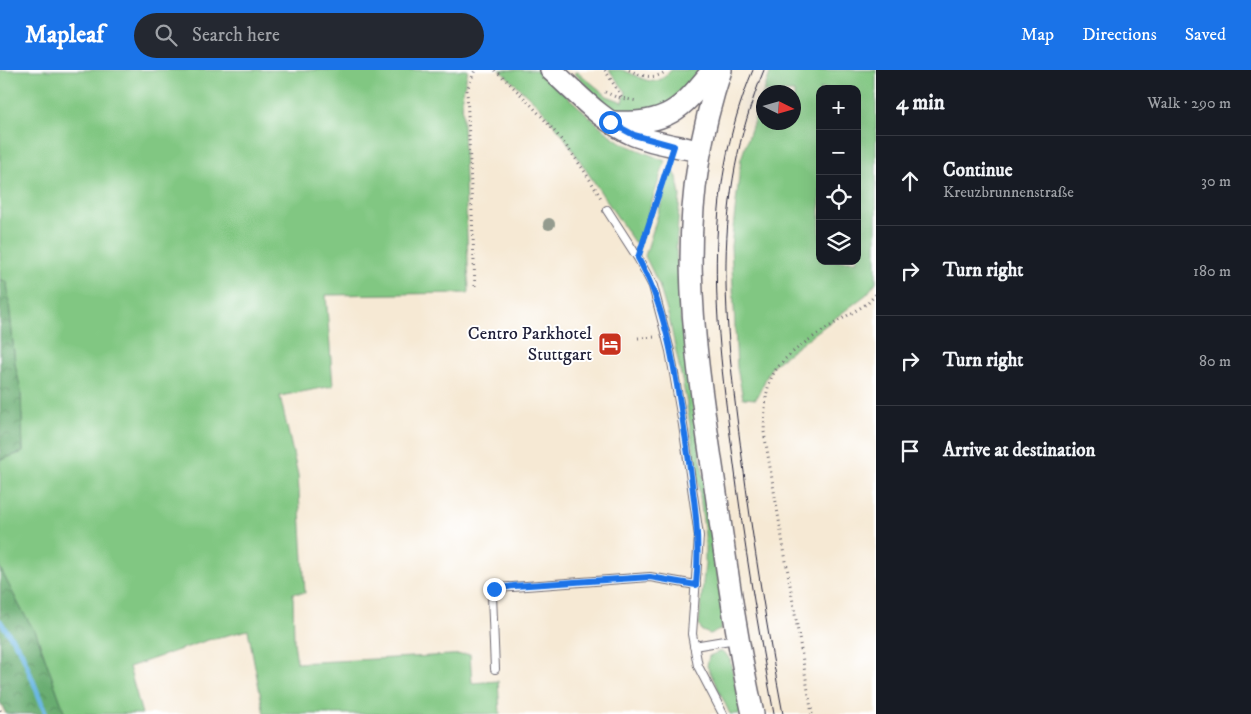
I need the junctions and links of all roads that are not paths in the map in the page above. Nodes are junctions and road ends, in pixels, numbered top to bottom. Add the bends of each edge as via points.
1 (551, 70) edge
2 (713, 70) edge
3 (721, 70) edge
4 (610, 122) junction
5 (698, 151) junction
6 (607, 210) road end
7 (696, 585) junction
8 (738, 638) junction
9 (694, 646) junction
10 (495, 668) dead end
11 (723, 714) edge
12 (753, 714) edge

1 - 4 main road
2 - 4 main road via 690,98 663,117 640,123
3 - 5 main road
4 - 5 main road via 634,135
5 - 8 main road via 689,244 693,322
6 - 7 lane via 638,258 658,301 679,403 698,529
7 - 9 lane via 692,625
7 - 10 lane via 650,577 497,588 492,595
8 - 9 lane
8 - 12 main road
9 - 11 lane via 700,670

